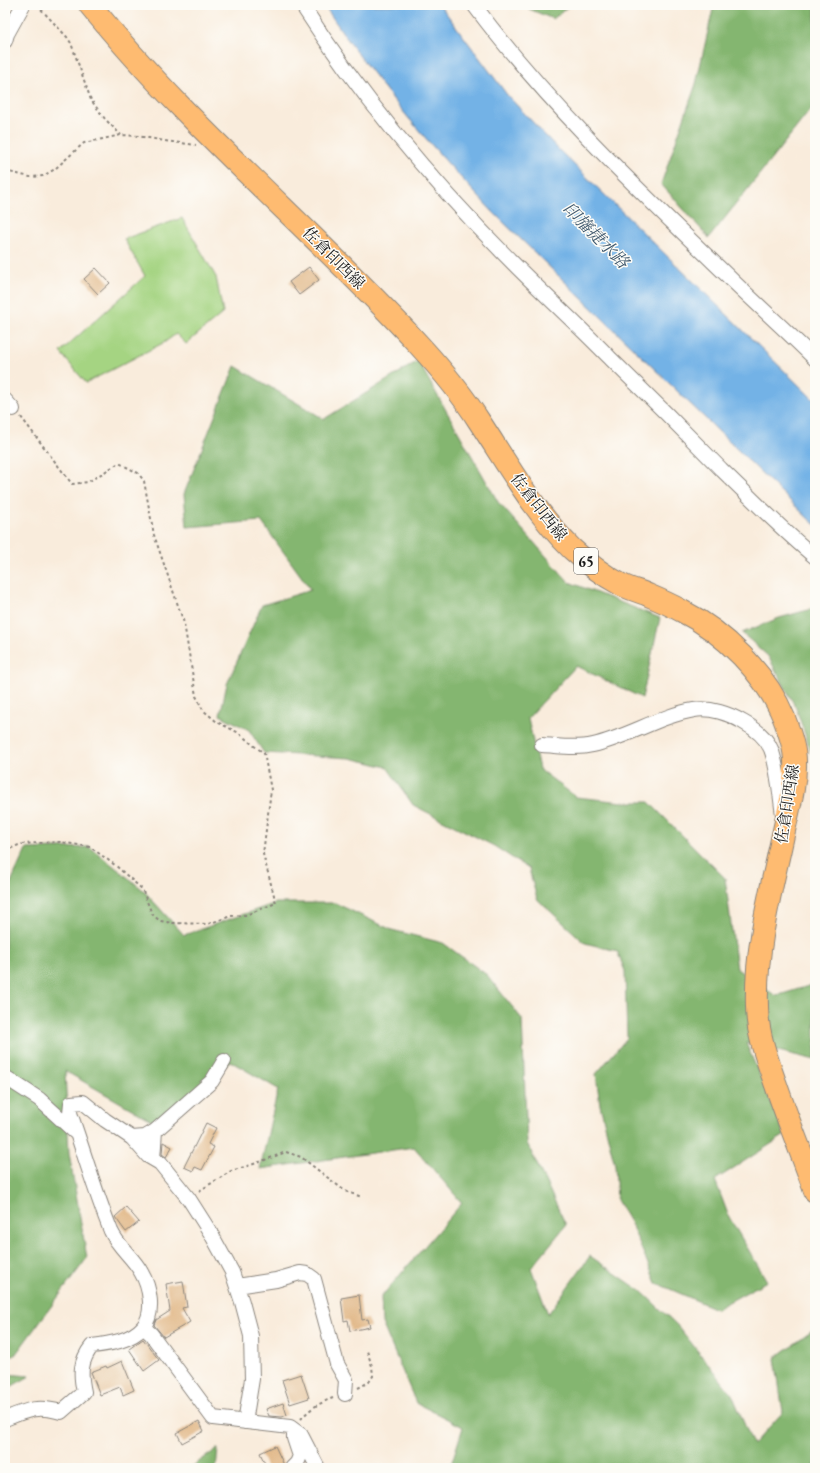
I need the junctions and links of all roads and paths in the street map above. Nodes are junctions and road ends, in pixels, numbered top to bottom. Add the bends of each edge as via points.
1 (23, 5) edge
2 (37, 5) edge
3 (90, 5) edge
4 (302, 5) edge
5 (474, 5) edge
6 (5, 41) edge
7 (121, 135) junction
8 (221, 147) junction
9 (5, 172) edge
10 (815, 359) edge
11 (9, 404) edge
12 (815, 558) edge
13 (542, 745) dead end
14 (784, 829) junction
15 (5, 851) edge
16 (224, 1061) dead end
17 (5, 1077) edge
18 (156, 1131) junction
19 (78, 1135) junction
20 (132, 1138) junction
21 (153, 1159) junction
22 (815, 1191) edge
23 (197, 1192) dead end
24 (362, 1197) dead end
25 (237, 1286) junction
26 (143, 1327) junction
27 (345, 1394) dead end
28 (5, 1419) edge
29 (245, 1422) junction
30 (294, 1430) junction
31 (292, 1468) edge
32 (318, 1468) edge

1 - 6 street
2 - 7 path via 71,43 91,100 104,119
3 - 8 main road, 佐倉印西線 / 65 via 121,43
4 - 12 street via 329,47 398,138 449,196 745,493
5 - 10 street via 528,74 566,115
7 - 8 path
7 - 9 path via 84,143 55,169 43,176 30,177
8 - 14 main road, 佐倉印西線 / 65 via 425,352 460,394 545,519 570,548 621,584 686,612 716,632 744,658 769,690 790,736 795,760 793,789
11 - 15 path via 26,422 72,484 88,482 119,463 138,473 144,481 154,534 184,623 196,696 203,710 217,722 239,733 264,753 271,790 263,854 276,903 246,915 231,916 208,924 160,921 152,914 142,889 90,847 60,842 21,844
13 - 14 street via 577,748 695,710 716,711 751,726 763,736 771,748
14 - 22 main road, 佐倉印西線 / 65 via 762,935 757,973 757,1010 764,1050
16 - 18 street via 212,1081
17 - 19 street via 38,1099
18 - 20 street via 145,1137
18 - 21 street
19 - 20 street via 70,1113 71,1103 83,1102
19 - 26 street via 113,1236 141,1272 149,1292 150,1305
20 - 21 street
21 - 25 street via 160,1163 189,1199 210,1232
23 - 24 path via 231,1171 286,1152 301,1157 345,1191
25 - 27 street via 276,1280 300,1273 314,1279 337,1364 346,1380
25 - 29 street via 251,1336 252,1379
26 - 28 street via 131,1336 112,1343 92,1346 85,1354 80,1375 84,1392 61,1412 46,1408 25,1411
26 - 29 street via 151,1334 213,1418
29 - 30 street via 290,1427
30 - 31 street via 300,1456
30 - 32 street via 301,1435

